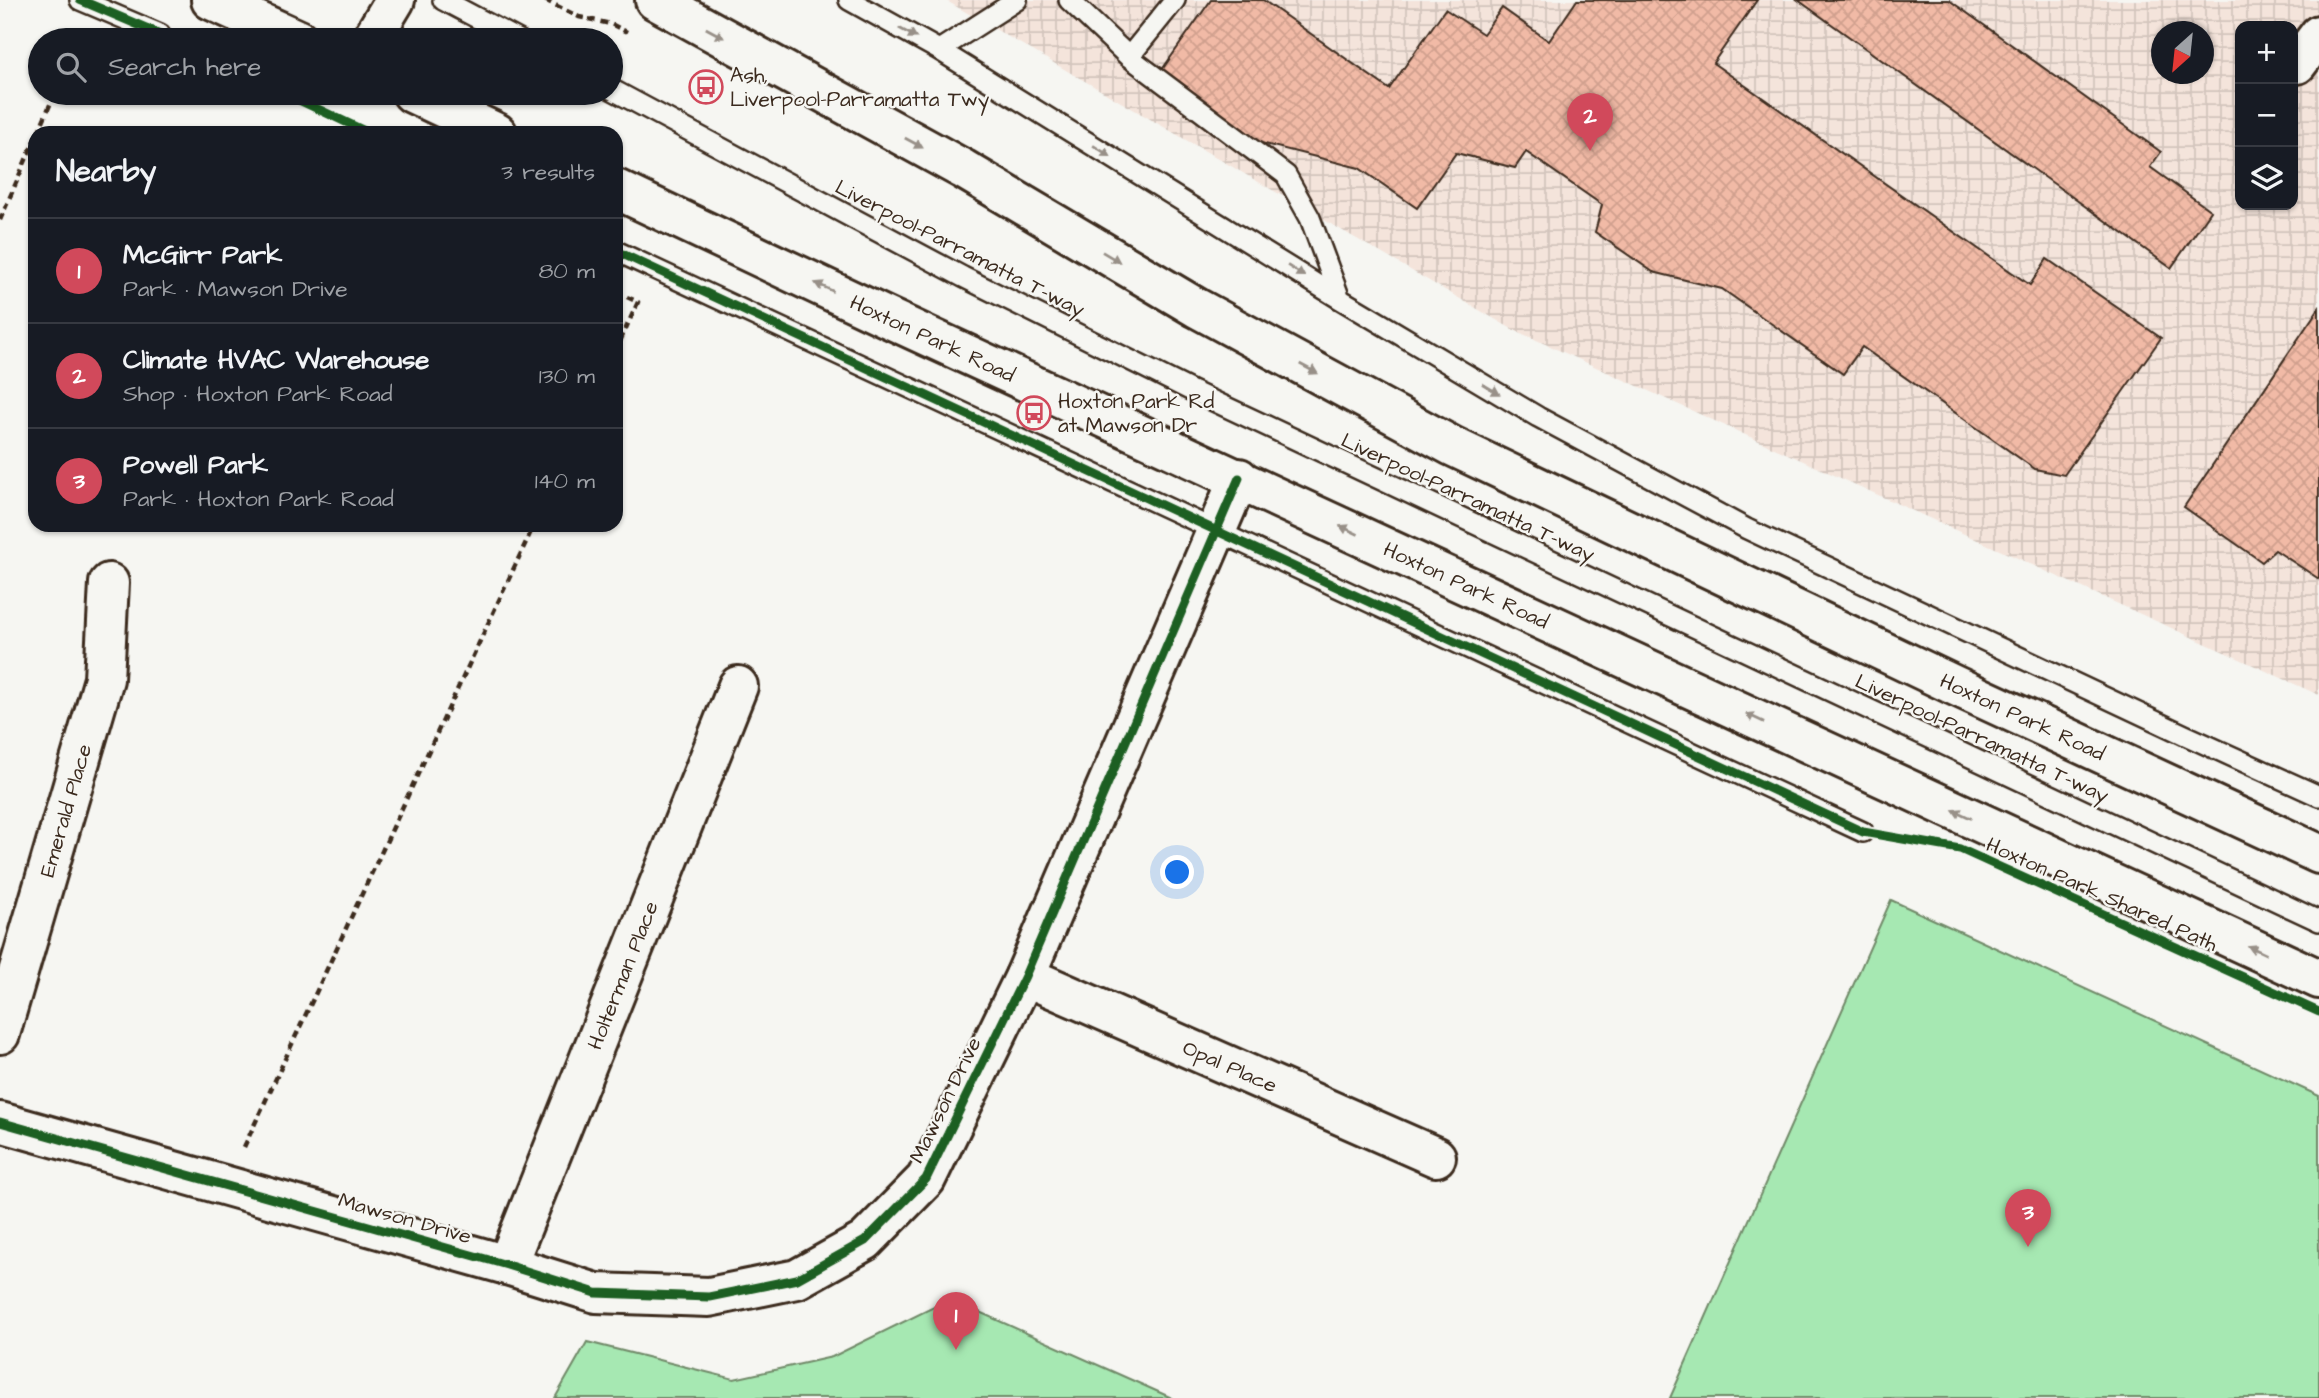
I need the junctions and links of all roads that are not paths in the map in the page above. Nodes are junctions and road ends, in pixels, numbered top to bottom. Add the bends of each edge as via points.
1 (80, 0) edge
2 (211, 0) edge
3 (395, 0) edge
4 (443, 0) edge
5 (658, 0) edge
6 (849, 0) edge
7 (1017, 0) edge
8 (1069, 0) edge
9 (1175, 0) edge
10 (146, 28) edge
11 (273, 28) edge
12 (378, 28) edge
13 (496, 28) edge
14 (939, 50) junction
15 (1129, 57) junction
16 (623, 95) edge
17 (438, 105) edge
18 (482, 126) edge
19 (623, 192) edge
20 (623, 253) edge
21 (1340, 299) junction
22 (1239, 478) junction
23 (1217, 532) junction
24 (109, 583) dead end
25 (738, 686) dead end
26 (2319, 796) edge
27 (1863, 832) dead end
28 (2319, 854) edge
29 (2319, 921) edge
30 (1025, 976) junction
31 (2319, 979) edge
32 (0, 1034) edge
33 (0, 1122) edge
34 (1436, 1157) dead end
35 (507, 1265) junction

1 - 10 lane
2 - 11 main road
3 - 12 main road
4 - 13 lane
5 -> 28 main road, Hoxton Park Road via 962,169 1197,308 1452,446
6 -> 14 lane
7 - 14 lane
8 - 15 lane
9 - 15 lane
14 -> 21 lane
15 - 21 lane via 1286,175 1310,218
16 - 29 lane, Liverpool–Parramatta T-way via 962,277 1189,390
17 - 18 main road
22 -> 19 main road, Hoxton Park Road
20 - 23 lane
21 -> 26 lane via 1538,417 1747,529
22 - 23 main road, Mawson Drive
31 -> 22 main road, Hoxton Park Road
23 - 27 lane
23 - 30 main road, Mawson Drive
24 - 32 main road, Emerald Place via 104,679
25 - 35 main road, Holterman Place
30 - 34 main road, Opal Place
30 - 35 main road, Mawson Drive via 926,1179 865,1241 797,1279 709,1297 596,1293
33 - 35 main road, Mawson Drive

